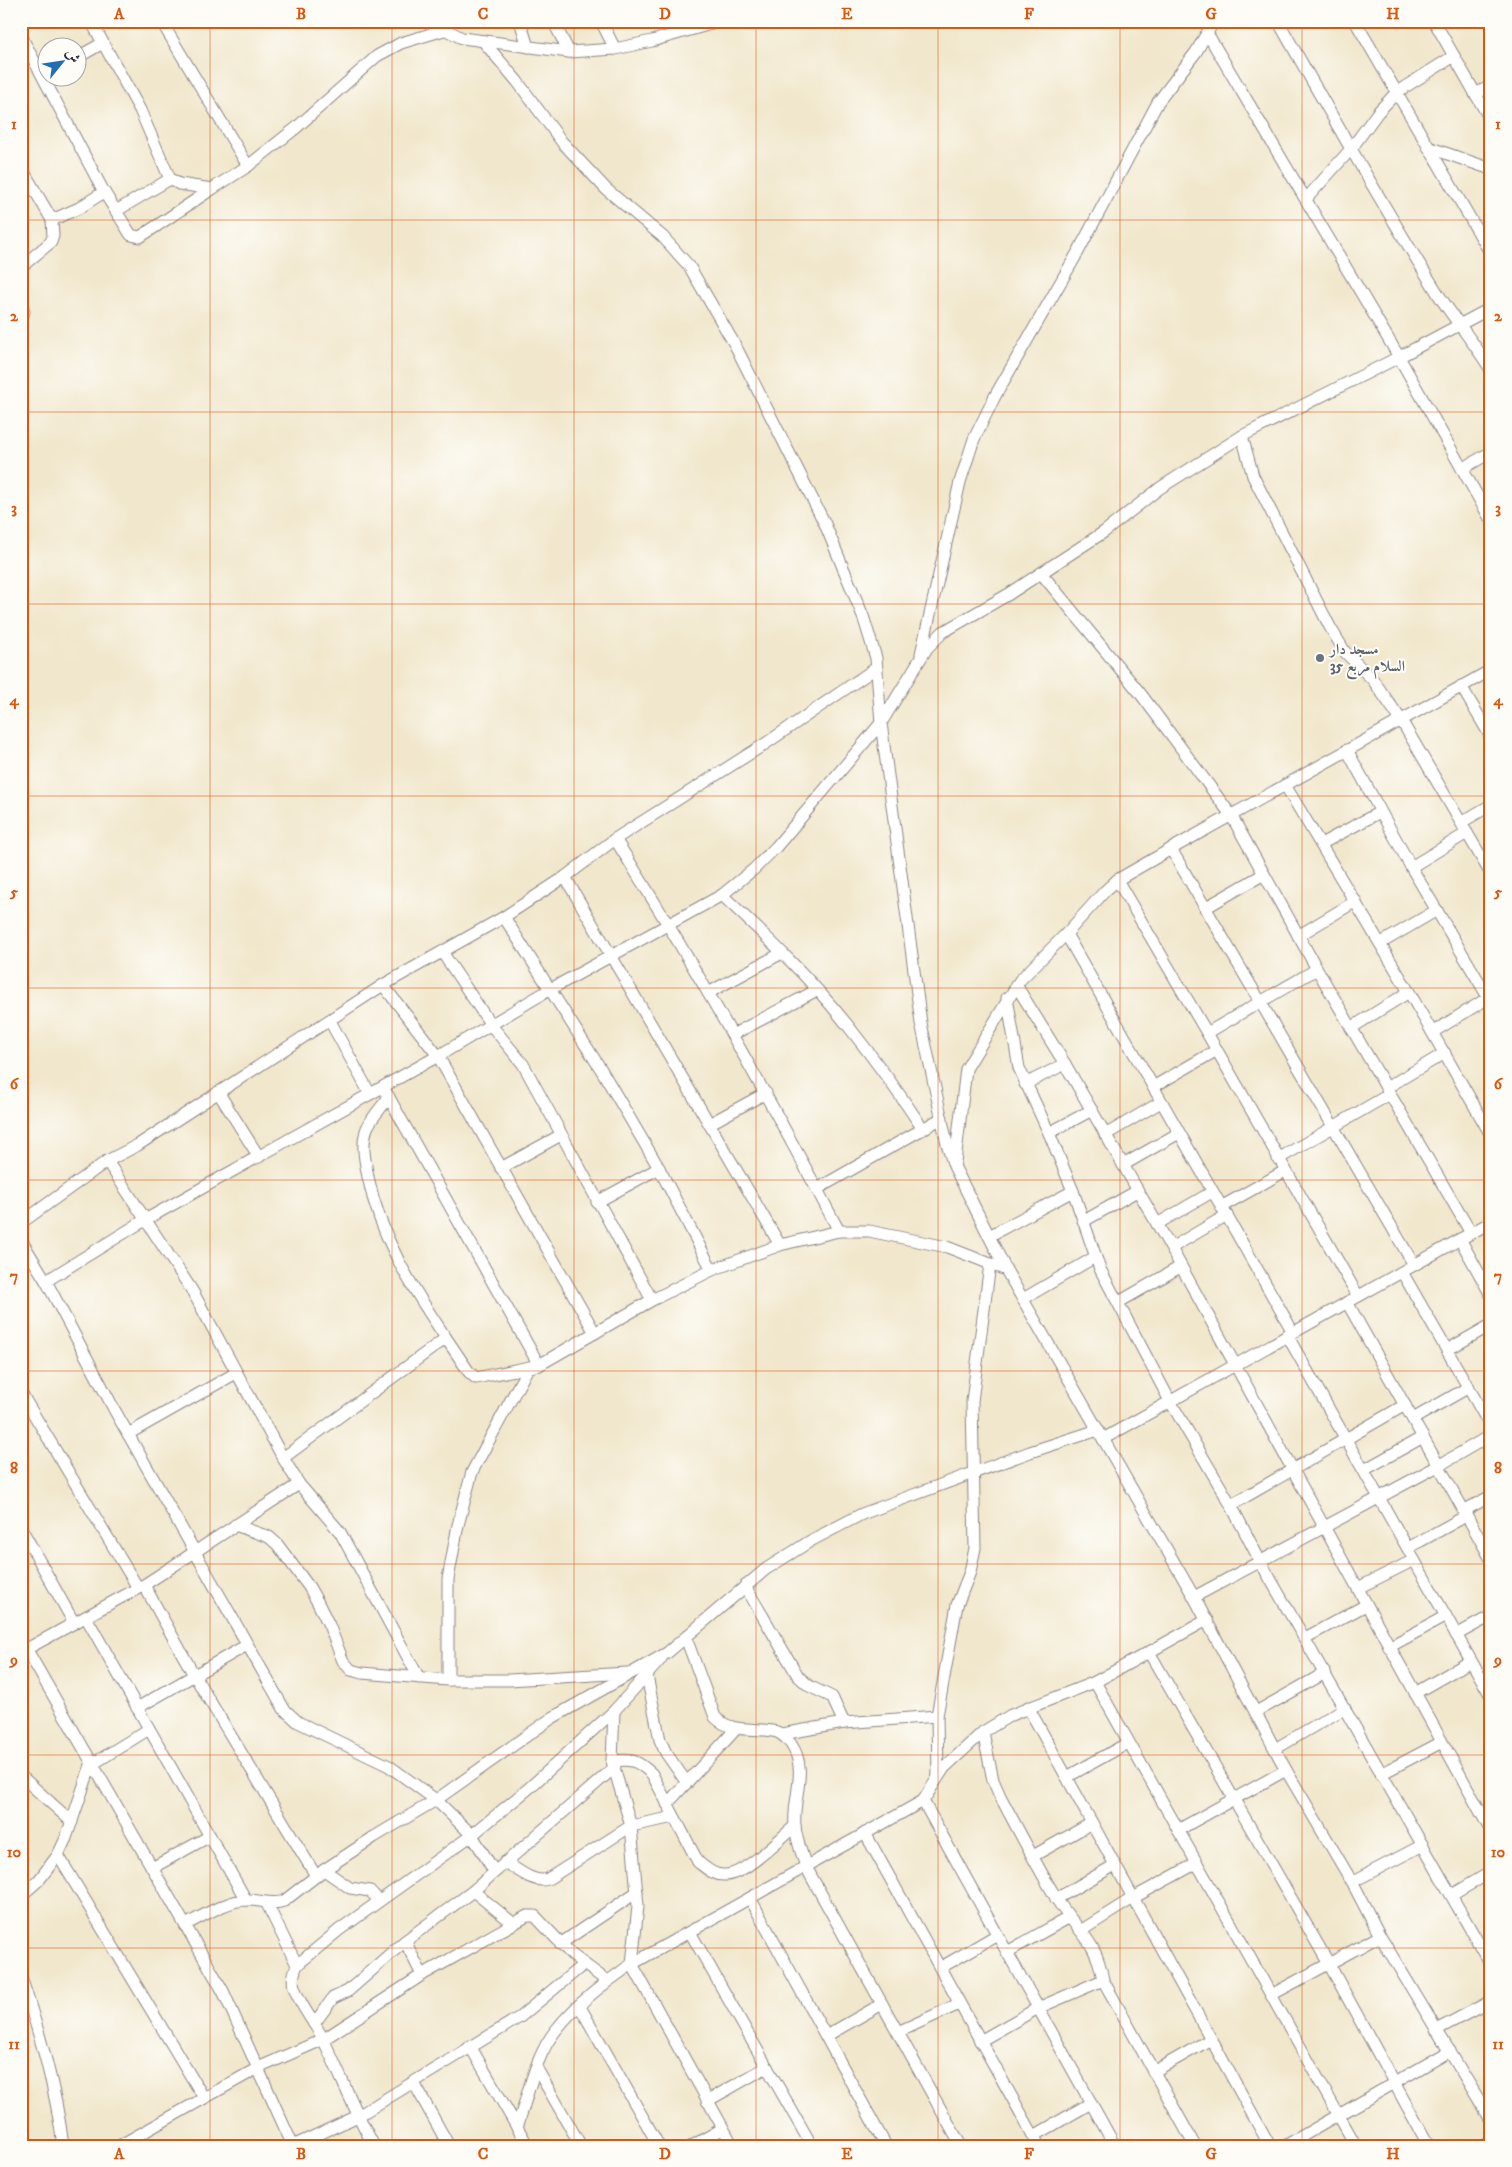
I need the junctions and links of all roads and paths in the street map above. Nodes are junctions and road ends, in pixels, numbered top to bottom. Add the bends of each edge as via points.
1 (91, 21) edge
2 (161, 21) edge
3 (428, 21) edge
4 (520, 21) edge
5 (553, 21) edge
6 (601, 21) edge
7 (721, 21) edge
8 (1214, 21) edge
9 (1278, 21) edge
10 (1355, 21) edge
11 (1434, 21) edge
12 (446, 25) edge
13 (1207, 33) junction
14 (21, 36) edge
15 (483, 41) junction
16 (103, 43) junction
17 (528, 47) junction
18 (615, 49) junction
19 (88, 51) edge
20 (569, 52) junction
21 (1454, 56) junction
22 (38, 63) edge
23 (1491, 86) edge
24 (52, 88) edge
25 (1397, 92) junction
26 (1475, 94) junction
27 (1491, 121) edge
28 (1428, 147) junction
29 (1351, 149) junction
30 (248, 166) junction
31 (21, 167) edge
32 (1491, 169) edge
33 (170, 179) junction
34 (212, 189) junction
35 (104, 192) junction
36 (1306, 199) junction
37 (116, 211) junction
38 (52, 220) junction
39 (1491, 254) edge
40 (21, 267) edge
41 (21, 302) edge
42 (1491, 308) edge
43 (21, 319) edge
44 (1460, 324) junction
45 (1399, 357) junction
46 (1491, 370) edge
47 (1242, 436) junction
48 (1491, 452) edge
49 (1462, 469) junction
50 (1491, 520) edge
51 (1041, 573) junction
52 (919, 663) junction
53 (876, 668) junction
54 (1491, 670) edge
55 (1462, 686) junction
56 (1401, 720) junction
57 (881, 724) junction
58 (1491, 736) edge
59 (1347, 750) junction
60 (1285, 785) junction
61 (1491, 805) edge
62 (1380, 812) junction
63 (1231, 816) junction
64 (1464, 827) junction
65 (615, 839) junction
66 (1321, 844) junction
67 (1171, 849) junction
68 (1411, 867) junction
69 (1264, 874) junction
70 (1491, 874) edge
71 (565, 877) junction
72 (1117, 880) junction
73 (722, 895) junction
74 (1356, 901) junction
75 (1205, 908) junction
76 (1437, 910) junction
77 (504, 917) junction
78 (669, 924) junction
79 (1066, 934) junction
80 (1298, 936) junction
81 (1381, 943) junction
82 (442, 952) junction
83 (782, 953) junction
84 (612, 957) junction
85 (1317, 969) junction
86 (383, 985) junction
87 (1016, 985) junction
88 (549, 990) junction
89 (817, 990) junction
90 (1410, 992) junction
91 (708, 993) junction
92 (1007, 998) junction
93 (1490, 1000) edge
94 (1259, 1002) junction
95 (330, 1021) junction
96 (491, 1025) junction
97 (1351, 1028) junction
98 (1433, 1032) junction
99 (1207, 1033) junction
100 (732, 1035) junction
101 (1217, 1050) junction
102 (1445, 1053) junction
103 (438, 1056) junction
104 (1065, 1064) junction
105 (1025, 1084) junction
106 (1153, 1087) junction
107 (1388, 1091) junction
108 (218, 1092) junction
109 (386, 1092) junction
110 (766, 1093) junction
111 (370, 1094) junction
112 (1161, 1102) junction
113 (1092, 1110) junction
114 (942, 1118) junction
115 (709, 1124) junction
116 (1333, 1127) junction
117 (924, 1129) junction
118 (1049, 1133) junction
119 (1179, 1133) junction
120 (561, 1135) junction
121 (1106, 1135) junction
122 (1491, 1135) edge
123 (259, 1157) junction
124 (1278, 1159) junction
125 (107, 1162) junction
126 (1123, 1165) junction
127 (954, 1166) junction
128 (501, 1168) junction
129 (659, 1168) junction
130 (1286, 1172) junction
131 (817, 1189) junction
132 (1073, 1191) junction
133 (1137, 1191) junction
134 (1212, 1192) junction
135 (597, 1202) junction
136 (1224, 1211) junction
137 (146, 1220) junction
138 (1084, 1221) junction
139 (1491, 1222) edge
140 (21, 1223) edge
141 (1157, 1224) junction
142 (840, 1231) junction
143 (1471, 1233) junction
144 (989, 1236) junction
145 (1460, 1239) junction
146 (21, 1240) edge
147 (780, 1245) junction
148 (1171, 1248) junction
149 (1095, 1257) junction
150 (990, 1264) junction
151 (1414, 1265) junction
152 (1180, 1267) junction
153 (712, 1270) junction
154 (1006, 1270) junction
155 (1402, 1272) junction
156 (46, 1281) junction
157 (1491, 1294) edge
158 (1358, 1296) junction
159 (1023, 1299) junction
160 (652, 1300) junction
161 (1119, 1302) junction
162 (1348, 1302) junction
163 (1491, 1325) edge
164 (595, 1333) junction
165 (1290, 1333) junction
166 (446, 1338) junction
167 (1447, 1350) junction
168 (533, 1366) junction
169 (1234, 1366) junction
170 (236, 1373) junction
171 (1469, 1387) junction
172 (21, 1392) edge
173 (1170, 1402) junction
174 (1405, 1406) junction
175 (1412, 1419) junction
176 (1489, 1421) edge
177 (128, 1434) junction
178 (1101, 1435) junction
179 (1491, 1435) edge
180 (1345, 1438) junction
181 (1423, 1438) junction
182 (282, 1458) junction
183 (1438, 1466) junction
184 (1292, 1470) junction
185 (1364, 1470) junction
186 (972, 1474) junction
187 (299, 1484) junction
188 (1491, 1496) edge
189 (1378, 1498) junction
190 (1230, 1505) junction
191 (1465, 1514) junction
192 (235, 1525) junction
193 (21, 1528) edge
194 (1323, 1528) junction
195 (1408, 1548) junction
196 (195, 1553) junction
197 (1491, 1559) edge
198 (1414, 1560) junction
199 (1260, 1561) junction
200 (141, 1586) junction
201 (744, 1586) junction
202 (1358, 1588) junction
203 (1194, 1597) junction
204 (1366, 1605) junction
205 (1446, 1616) junction
206 (1491, 1616) edge
207 (86, 1617) junction
208 (1207, 1620) junction
209 (74, 1623) junction
210 (1456, 1635) junction
211 (686, 1638) junction
212 (1305, 1638) junction
213 (248, 1645) junction
214 (1389, 1648) junction
215 (23, 1651) edge
216 (666, 1652) junction
217 (1149, 1652) junction
218 (1471, 1661) junction
219 (629, 1673) junction
220 (1325, 1673) junction
221 (194, 1675) junction
222 (646, 1676) junction
223 (419, 1678) junction
224 (448, 1680) junction
225 (1095, 1682) junction
226 (1415, 1693) junction
227 (1491, 1696) edge
228 (1028, 1707) junction
229 (137, 1708) junction
230 (1344, 1708) junction
231 (614, 1711) junction
232 (1256, 1712) junction
233 (937, 1716) junction
234 (844, 1723) junction
235 (149, 1729) junction
236 (736, 1729) junction
237 (983, 1732) junction
238 (782, 1734) junction
239 (1442, 1742) junction
240 (1128, 1743) junction
241 (1275, 1749) junction
242 (91, 1764) junction
243 (613, 1764) junction
244 (1286, 1770) junction
245 (1381, 1774) junction
246 (21, 1776) edge
247 (938, 1776) junction
248 (1067, 1777) junction
249 (688, 1783) junction
250 (1233, 1799) junction
251 (436, 1800) junction
252 (922, 1801) junction
253 (667, 1804) junction
254 (1491, 1804) edge
255 (1480, 1810) junction
256 (674, 1817) junction
257 (72, 1822) junction
258 (1092, 1823) junction
259 (631, 1826) junction
260 (795, 1826) junction
261 (1178, 1830) junction
262 (1491, 1832) edge
263 (865, 1833) junction
264 (472, 1835) junction
265 (210, 1836) junction
266 (1422, 1845) junction
267 (58, 1855) junction
268 (1033, 1856) junction
269 (504, 1862) junction
270 (1197, 1863) junction
271 (1115, 1865) junction
272 (806, 1867) junction
273 (152, 1868) junction
274 (494, 1871) junction
275 (1491, 1872) edge
276 (320, 1873) junction
277 (1352, 1882) junction
278 (473, 1891) junction
279 (637, 1892) junction
280 (1452, 1895) junction
281 (21, 1896) edge
282 (750, 1898) junction
283 (1133, 1898) junction
284 (1056, 1899) junction
285 (246, 1900) junction
286 (379, 1901) junction
287 (267, 1904) junction
288 (1068, 1918) junction
289 (514, 1924) junction
290 (185, 1925) junction
291 (1082, 1930) junction
292 (690, 1932) junction
293 (997, 1935) junction
294 (1380, 1936) junction
295 (1491, 1939) edge
296 (405, 1941) junction
297 (560, 1944) junction
298 (1480, 1946) junction
299 (1007, 1952) junction
300 (584, 1964) junction
301 (632, 1964) junction
302 (1329, 1964) junction
303 (297, 1965) junction
304 (1491, 1965) edge
305 (940, 1968) junction
306 (422, 1975) junction
307 (21, 1977) edge
308 (1104, 1980) junction
309 (607, 1981) junction
310 (1271, 1995) junction
311 (1491, 2001) edge
312 (882, 2004) junction
313 (959, 2004) junction
314 (579, 2005) junction
315 (1038, 2008) junction
316 (314, 2024) junction
317 (1436, 2030) junction
318 (898, 2032) junction
319 (826, 2036) junction
320 (324, 2039) junction
321 (1211, 2039) junction
322 (980, 2041) junction
323 (470, 2046) junction
324 (1450, 2051) junction
325 (767, 2067) junction
326 (258, 2068) junction
327 (537, 2070) junction
328 (1154, 2072) junction
329 (1395, 2082) junction
330 (414, 2083) junction
331 (204, 2098) junction
332 (707, 2101) junction
333 (1091, 2103) junction
334 (1339, 2115) junction
335 (358, 2116) junction
336 (1491, 2120) edge
337 (517, 2127) junction
338 (722, 2128) junction
339 (1491, 2140) edge
340 (1036, 2141) edge
341 (63, 2146) edge
342 (119, 2146) edge
343 (293, 2146) edge
344 (374, 2146) edge
345 (449, 2146) edge
346 (528, 2146) edge
347 (581, 2146) edge
348 (660, 2146) edge
349 (692, 2146) edge
350 (733, 2146) edge
351 (812, 2146) edge
352 (886, 2146) edge
353 (961, 2146) edge
354 (1115, 2146) edge
355 (1196, 2146) edge
356 (1270, 2146) edge
357 (1285, 2146) edge
358 (1356, 2146) edge
359 (1429, 2146) edge
360 (1481, 2146) edge

1 - 16 street
2 - 30 street
3 - 12 street
4 - 17 street
5 - 20 street
6 - 18 street
7 - 18 street
8 - 13 street
9 - 29 street
10 - 25 street
11 - 21 street
12 - 15 street via 462,38
12 - 30 street via 377,56
13 - 36 street
13 - 52 street via 1158,102 974,439 960,482
14 - 22 street
15 - 17 street
15 - 53 street via 562,142 606,190 679,252 701,283 774,419 825,524 872,642
16 - 19 street
16 - 33 street via 140,110
17 - 20 street
18 - 20 street
21 - 25 street
21 - 26 street
23 - 26 street
24 - 35 street
25 - 28 street
25 - 29 street
26 - 27 street
28 - 32 street
28 - 39 street
29 - 36 street
29 - 44 street via 1435,290
30 - 34 street
31 - 38 street
33 - 34 street via 178,184
33 - 37 street
34 - 37 street via 140,237 130,234
35 - 37 street
35 - 38 street
36 - 45 street
38 - 40 street via 51,242
41 - 43 street via 24,312
42 - 44 street
44 - 45 street
44 - 46 street
45 - 47 street
45 - 49 street
47 - 51 street via 1160,488 1104,532
47 - 56 street via 1253,476 1330,627 1345,652 1373,680
48 - 49 street
49 - 50 street
51 - 52 street via 943,632 927,648
51 - 63 street via 1140,693
52 - 57 street
53 - 57 street
53 - 65 street via 765,744
54 - 55 street
55 - 56 street
55 - 58 street
56 - 59 street
56 - 64 street
57 - 73 street via 776,847
57 - 114 street via 921,1023
59 - 60 street
59 - 62 street
60 - 63 street
60 - 66 street
61 - 64 street
62 - 66 street
62 - 68 street
63 - 67 street
63 - 69 street
64 - 68 street
64 - 70 street
65 - 71 street
65 - 78 street
66 - 74 street
67 - 72 street
67 - 75 street
68 - 76 street
69 - 75 street
69 - 80 street
71 - 77 street
71 - 84 street
72 - 79 street
72 - 99 street
73 - 78 street
73 - 83 street
74 - 80 street
74 - 81 street
75 - 94 street
76 - 81 street
76 - 93 street
77 - 82 street
77 - 88 street
78 - 84 street
78 - 91 street
79 - 87 street
79 - 106 street
80 - 85 street
81 - 90 street
82 - 86 street
82 - 96 street
83 - 89 street
83 - 91 street
84 - 88 street
84 - 115 street
85 - 94 street
85 - 97 street
86 - 95 street
86 - 103 street
87 - 92 street
87 - 104 street
88 - 96 street
88 - 129 street via 602,1071
89 - 100 street
89 - 117 street via 860,1040
90 - 97 street
90 - 98 street
91 - 100 street
92 - 105 street via 1019,1068
92 - 127 street via 966,1068
93 - 98 street
94 - 99 street
94 - 116 street
95 - 108 street
95 - 111 street
96 - 103 street
96 - 120 street via 523,1064
97 - 107 street
98 - 102 street
99 - 101 street
100 - 110 street
101 - 106 street
101 - 124 street
102 - 107 street
102 - 122 street
103 - 109 street
103 - 128 street
104 - 105 street
104 - 113 street
105 - 118 street
106 - 112 street
107 - 116 street
107 - 143 street
108 - 123 street
108 - 125 street
109 - 111 street
109 - 166 street via 368,1128 363,1147 374,1207 416,1294
109 - 168 street
110 - 115 street
110 - 131 street
111 - 123 street
112 - 119 street
112 - 121 street
113 - 118 street
113 - 121 street
114 - 117 street
114 - 127 street
115 - 147 street
116 - 124 street
116 - 151 street
117 - 131 street
118 - 132 street
119 - 126 street
119 - 134 street
120 - 128 street
120 - 135 street
121 - 126 street
123 - 137 street
124 - 130 street
125 - 137 street
125 - 140 street
126 - 133 street
127 - 144 street
128 - 164 street
129 - 135 street
129 - 153 street
130 - 136 street
130 - 158 street
131 - 142 street
132 - 138 street
132 - 144 street
133 - 138 street
133 - 141 street
134 - 136 street
134 - 141 street
135 - 160 street
136 - 148 street
136 - 165 street
137 - 156 street
137 - 170 street via 193,1292
138 - 149 street
139 - 143 street
141 - 148 street
142 - 147 street
142 - 150 street via 869,1231 947,1247
143 - 145 street
144 - 154 street
145 - 151 street
145 - 157 street
146 - 156 street
147 - 153 street
148 - 152 street
149 - 159 street
149 - 161 street
150 - 154 street
150 - 186 street via 972,1401
151 - 155 street
152 - 161 street
152 - 169 street
153 - 160 street
154 - 159 street
155 - 158 street
155 - 167 street
156 - 177 street
158 - 162 street
159 - 178 street
160 - 164 street
161 - 173 street
162 - 165 street
162 - 174 street
163 - 167 street
164 - 168 street
165 - 169 street
165 - 180 street
166 - 168 street via 476,1378
166 - 182 street
167 - 171 street
168 - 224 street via 472,1472 448,1579
169 - 173 street
169 - 184 street
170 - 177 street
170 - 182 street
171 - 175 street
171 - 176 street
172 - 200 street
173 - 178 street
173 - 190 street
174 - 175 street
174 - 180 street
175 - 181 street
177 - 196 street
178 - 186 street
178 - 203 street
179 - 183 street
180 - 184 street
180 - 185 street
181 - 183 street
181 - 185 street
182 - 187 street
183 - 189 street
183 - 191 street
184 - 190 street
184 - 194 street
185 - 189 street
186 - 201 street via 862,1514 812,1540
186 - 233 street via 975,1548 970,1572 957,1604
187 - 192 street
187 - 223 street via 340,1532
188 - 191 street
189 - 194 street
189 - 195 street
190 - 199 street
191 - 195 street
191 - 197 street
192 - 196 street
192 - 223 street via 269,1537 277,1544 309,1587 329,1625 343,1662 351,1670
193 - 209 street
194 - 199 street
194 - 202 street
195 - 198 street
196 - 200 street
196 - 213 street
198 - 202 street
198 - 205 street
199 - 203 street
199 - 212 street
200 - 207 street
200 - 221 street
201 - 211 street
201 - 234 street via 798,1676 832,1697
202 - 204 street
203 - 208 street
204 - 212 street
204 - 214 street
205 - 210 street
205 - 214 street
206 - 210 street
207 - 209 street
207 - 229 street
208 - 217 street
208 - 232 street
209 - 215 street
210 - 218 street
211 - 216 street
211 - 236 street via 716,1717 727,1727
212 - 220 street
213 - 221 street
213 - 251 street via 284,1709 298,1722 376,1759
214 - 226 street
215 - 242 street
216 - 219 street
216 - 222 street
217 - 225 street
217 - 250 street
218 - 226 street
218 - 227 street
219 - 224 street
219 - 251 street via 517,1741
220 - 230 street
220 - 232 street
221 - 229 street
221 - 276 street
222 - 231 street
222 - 249 street via 660,1740
223 - 224 street
225 - 228 street
225 - 240 street
226 - 239 street
228 - 237 street
228 - 248 street
229 - 235 street
230 - 241 street
230 - 245 street
231 - 243 street
231 - 264 street
232 - 241 street
233 - 234 street
233 - 247 street
234 - 238 street
235 - 242 street
235 - 265 street
236 - 238 street
236 - 249 street
237 - 247 street
237 - 268 street via 993,1780
238 - 260 street via 793,1748 801,1770
239 - 245 street
239 - 255 street
240 - 248 street
240 - 261 street
241 - 244 street
242 - 257 street
242 - 273 street
243 - 253 street via 628,1759 640,1762 652,1774
243 - 259 street
243 - 269 street
244 - 250 street
244 - 277 street
245 - 266 street
246 - 257 street
247 - 252 street
248 - 258 street
249 - 253 street
250 - 261 street
250 - 302 street
251 - 264 street
251 - 276 street
252 - 263 street
252 - 293 street
253 - 256 street
254 - 255 street
255 - 262 street
256 - 259 street
256 - 260 street via 698,1862 710,1872 726,1875 742,1870
257 - 267 street
258 - 268 street
258 - 271 street
259 - 269 street via 542,1881
259 - 279 street
260 - 272 street
261 - 270 street
263 - 272 street
263 - 305 street
264 - 274 street
264 - 286 street
265 - 273 street
265 - 285 street
266 - 277 street
266 - 280 street
267 - 281 street via 39,1880
267 - 331 street
268 - 284 street
269 - 274 street
270 - 283 street
270 - 310 street
271 - 283 street
271 - 284 street
272 - 282 street
272 - 312 street
273 - 290 street
274 - 278 street
275 - 280 street
276 - 286 street via 350,1888 370,1892
276 - 287 street via 284,1901
277 - 294 street
278 - 289 street
278 - 296 street
279 - 297 street
279 - 301 street
280 - 298 street
282 - 292 street
282 - 319 street
283 - 291 street
283 - 321 street
284 - 288 street
285 - 287 street
285 - 290 street via 232,1903
286 - 303 street
287 - 303 street
288 - 291 street
288 - 299 street
289 - 297 street via 527,1916 535,1916
289 - 306 street
290 - 326 street via 223,1991
291 - 308 street via 1094,1947
292 - 301 street
292 - 325 street
293 - 299 street
293 - 305 street
294 - 302 street
294 - 317 street
295 - 298 street
296 - 306 street
296 - 316 street via 348,1991 333,1998
297 - 300 street
298 - 304 street
299 - 315 street
300 - 309 street
300 - 323 street via 520,2017
301 - 309 street
301 - 332 street
302 - 310 street
302 - 329 street
303 - 316 street via 293,1985
305 - 313 street
306 - 320 street
307 - 341 street via 59,2115
308 - 315 street
308 - 328 street
309 - 314 street
310 - 334 street
311 - 317 street
312 - 318 street
312 - 319 street
313 - 318 street
313 - 322 street
314 - 327 street via 555,2030
314 - 348 street
315 - 322 street
315 - 333 street
316 - 320 street
317 - 324 street
318 - 353 street
319 - 352 street
320 - 326 street
320 - 335 street
321 - 328 street
321 - 356 street
322 - 340 street
323 - 330 street
323 - 337 street
324 - 329 street
324 - 336 street
325 - 332 street
325 - 351 street
326 - 331 street
326 - 343 street
327 - 337 street
327 - 347 street
328 - 355 street
329 - 334 street
329 - 359 street
330 - 335 street
330 - 345 street
331 - 342 street
332 - 338 street
333 - 340 street
333 - 354 street
334 - 357 street
334 - 358 street
335 - 343 street
335 - 344 street
337 - 346 street
338 - 349 street
338 - 350 street
339 - 360 street

